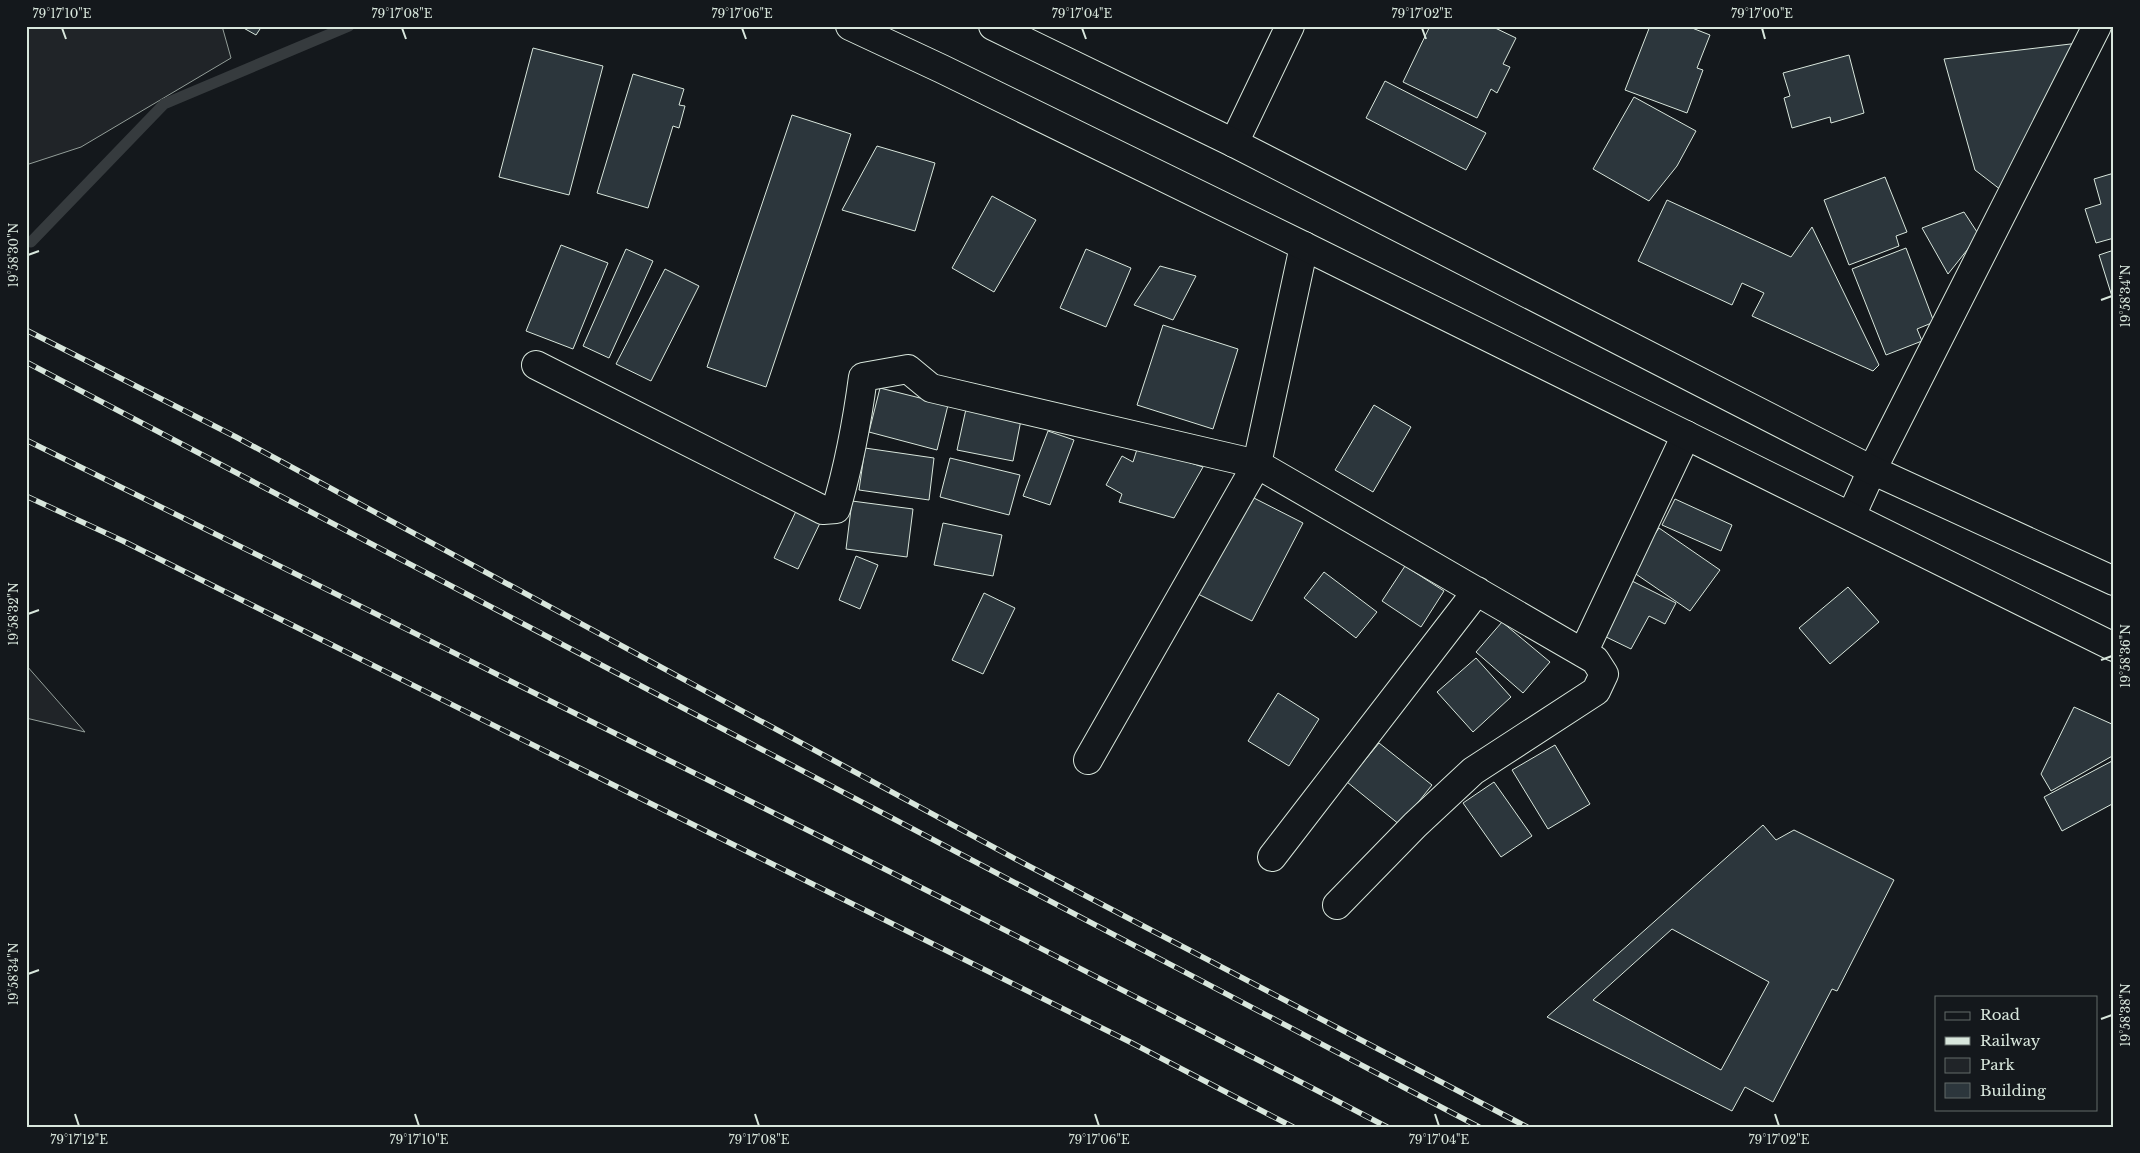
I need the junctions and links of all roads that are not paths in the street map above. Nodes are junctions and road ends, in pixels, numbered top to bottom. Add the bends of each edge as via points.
1 (850, 26) edge
2 (993, 26) edge
3 (1290, 26) edge
4 (2097, 26) edge
5 (1234, 143) junction
6 (1304, 246) junction
7 (536, 365) dead end
8 (1686, 435) junction
9 (1257, 464) junction
10 (1872, 470) junction
11 (1851, 516) junction
12 (2114, 581) edge
13 (1477, 591) junction
14 (2114, 647) edge
15 (1583, 653) junction
16 (1088, 760) dead end
17 (1272, 857) dead end
18 (1337, 905) dead end

1 - 6 main road
2 - 5 main road
3 - 5 main road
4 - 10 main road
5 - 10 main road
6 - 8 main road
6 - 9 main road
7 - 9 main road via 823,510 836,509 843,486 863,377 908,369 931,388
8 - 11 main road
8 - 15 main road
9 - 13 main road
9 - 16 main road
10 - 11 main road
10 - 12 main road
11 - 14 main road
13 - 15 main road
13 - 17 main road
15 - 18 main road via 1595,660 1604,674 1596,691 1473,771 1414,824

